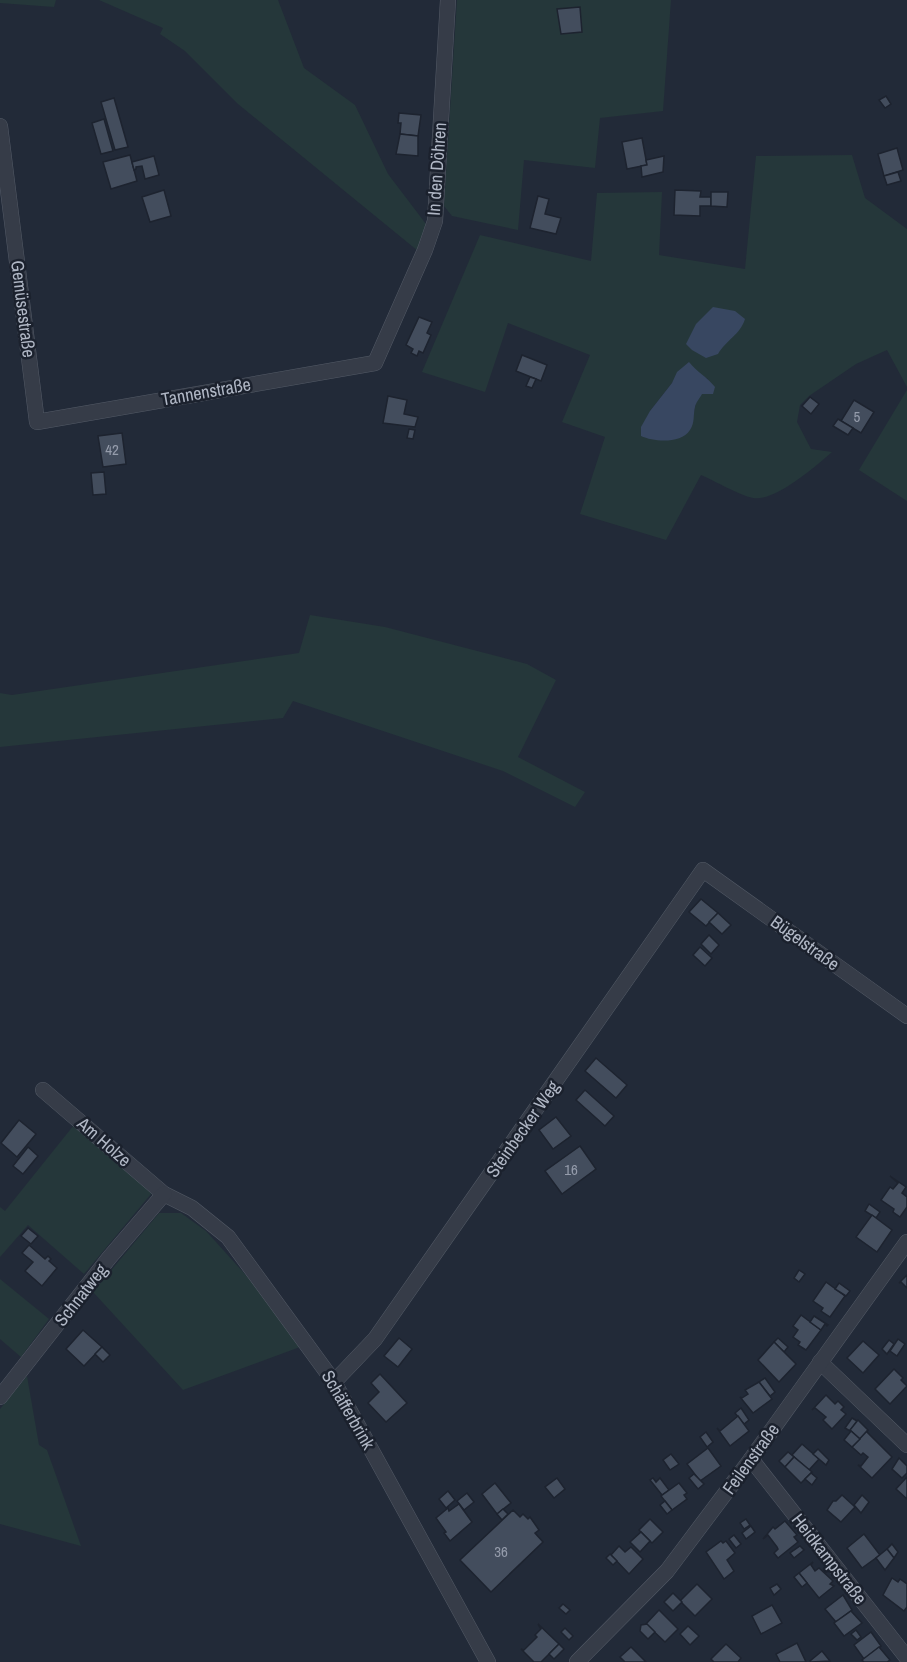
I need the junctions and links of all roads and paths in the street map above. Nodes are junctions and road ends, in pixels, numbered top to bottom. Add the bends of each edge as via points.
1 (448, 0) edge
2 (0, 126) edge
3 (375, 363) joint
4 (37, 422) joint
5 (703, 870) joint
6 (907, 1016) edge
7 (43, 1090) dead end
8 (165, 1194) junction
9 (907, 1242) edge
10 (820, 1362) junction
11 (334, 1382) junction
12 (0, 1397) edge
13 (907, 1444) edge
14 (751, 1459) junction
15 (907, 1658) edge
16 (488, 1662) edge
17 (577, 1662) edge

1 - 3 street, In den Döhren via 435,221
2 - 4 street, Gemüsestraße
3 - 4 street, Tannenstraße
5 - 6 street, Bügelstraße
5 - 11 street, Steinbecker Weg via 375,1340
7 - 8 street, Am Holze
8 - 11 street, Schäfferbrink via 192,1208 228,1237
8 - 12 street, Schnatweg via 109,1258
9 - 10 street, Feilenstraße
10 - 13 street
10 - 14 street, Feilenstraße
11 - 16 street, Schäfferbrink
14 - 15 street, Heidkampstraße
14 - 17 street, Feilenstraße via 667,1571

